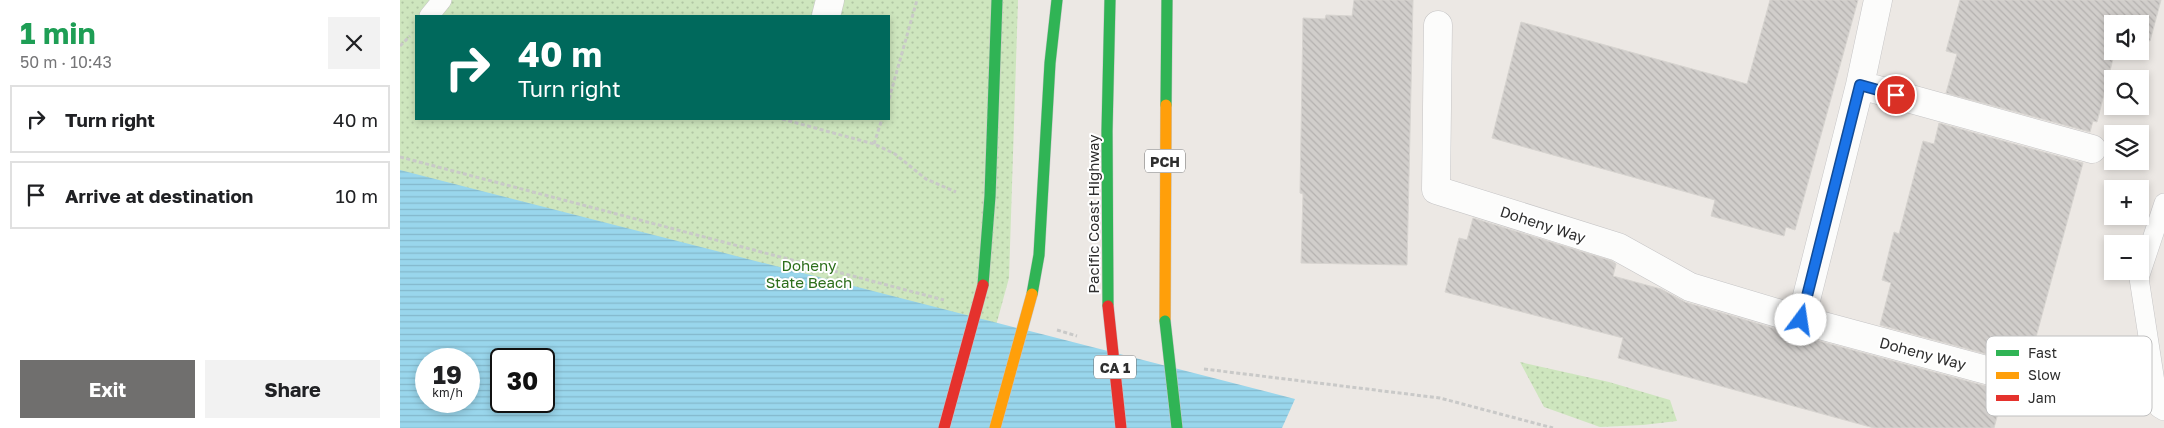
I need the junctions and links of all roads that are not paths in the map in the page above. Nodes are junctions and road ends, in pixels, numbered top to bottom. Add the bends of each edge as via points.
1 (442, 0) edge
2 (830, 0) edge
3 (997, 0) edge
4 (1057, 0) edge
5 (1110, 0) edge
6 (1167, 0) edge
7 (1878, 0) edge
8 (430, 15) edge
9 (826, 15) edge
10 (1438, 25) dead end
11 (1860, 85) junction
12 (2092, 149) dead end
13 (2164, 203) edge
14 (1801, 320) junction
15 (2148, 336) edge
16 (2152, 362) edge
17 (1986, 370) edge
18 (2164, 411) edge
19 (944, 428) edge
20 (996, 428) edge
21 (1121, 428) edge
22 (1177, 428) edge

1 - 8 lane
2 - 9 street
3 - 19 main road, bridge via 990,196 983,285
4 - 20 main road, bridge via 1050,63 1039,255 1032,294
5 - 21 main road, Pacific Coast Highway / CA 1, bridge via 1108,306
6 - 22 main road, PCH, bridge via 1165,321
7 - 11 street
10 - 14 street, Doheny Way via 1436,190 1618,247 1690,287
11 - 12 street
11 - 14 street
13 - 15 lane via 2139,278
14 - 17 street, Doheny Way
16 - 18 lane via 2159,408

